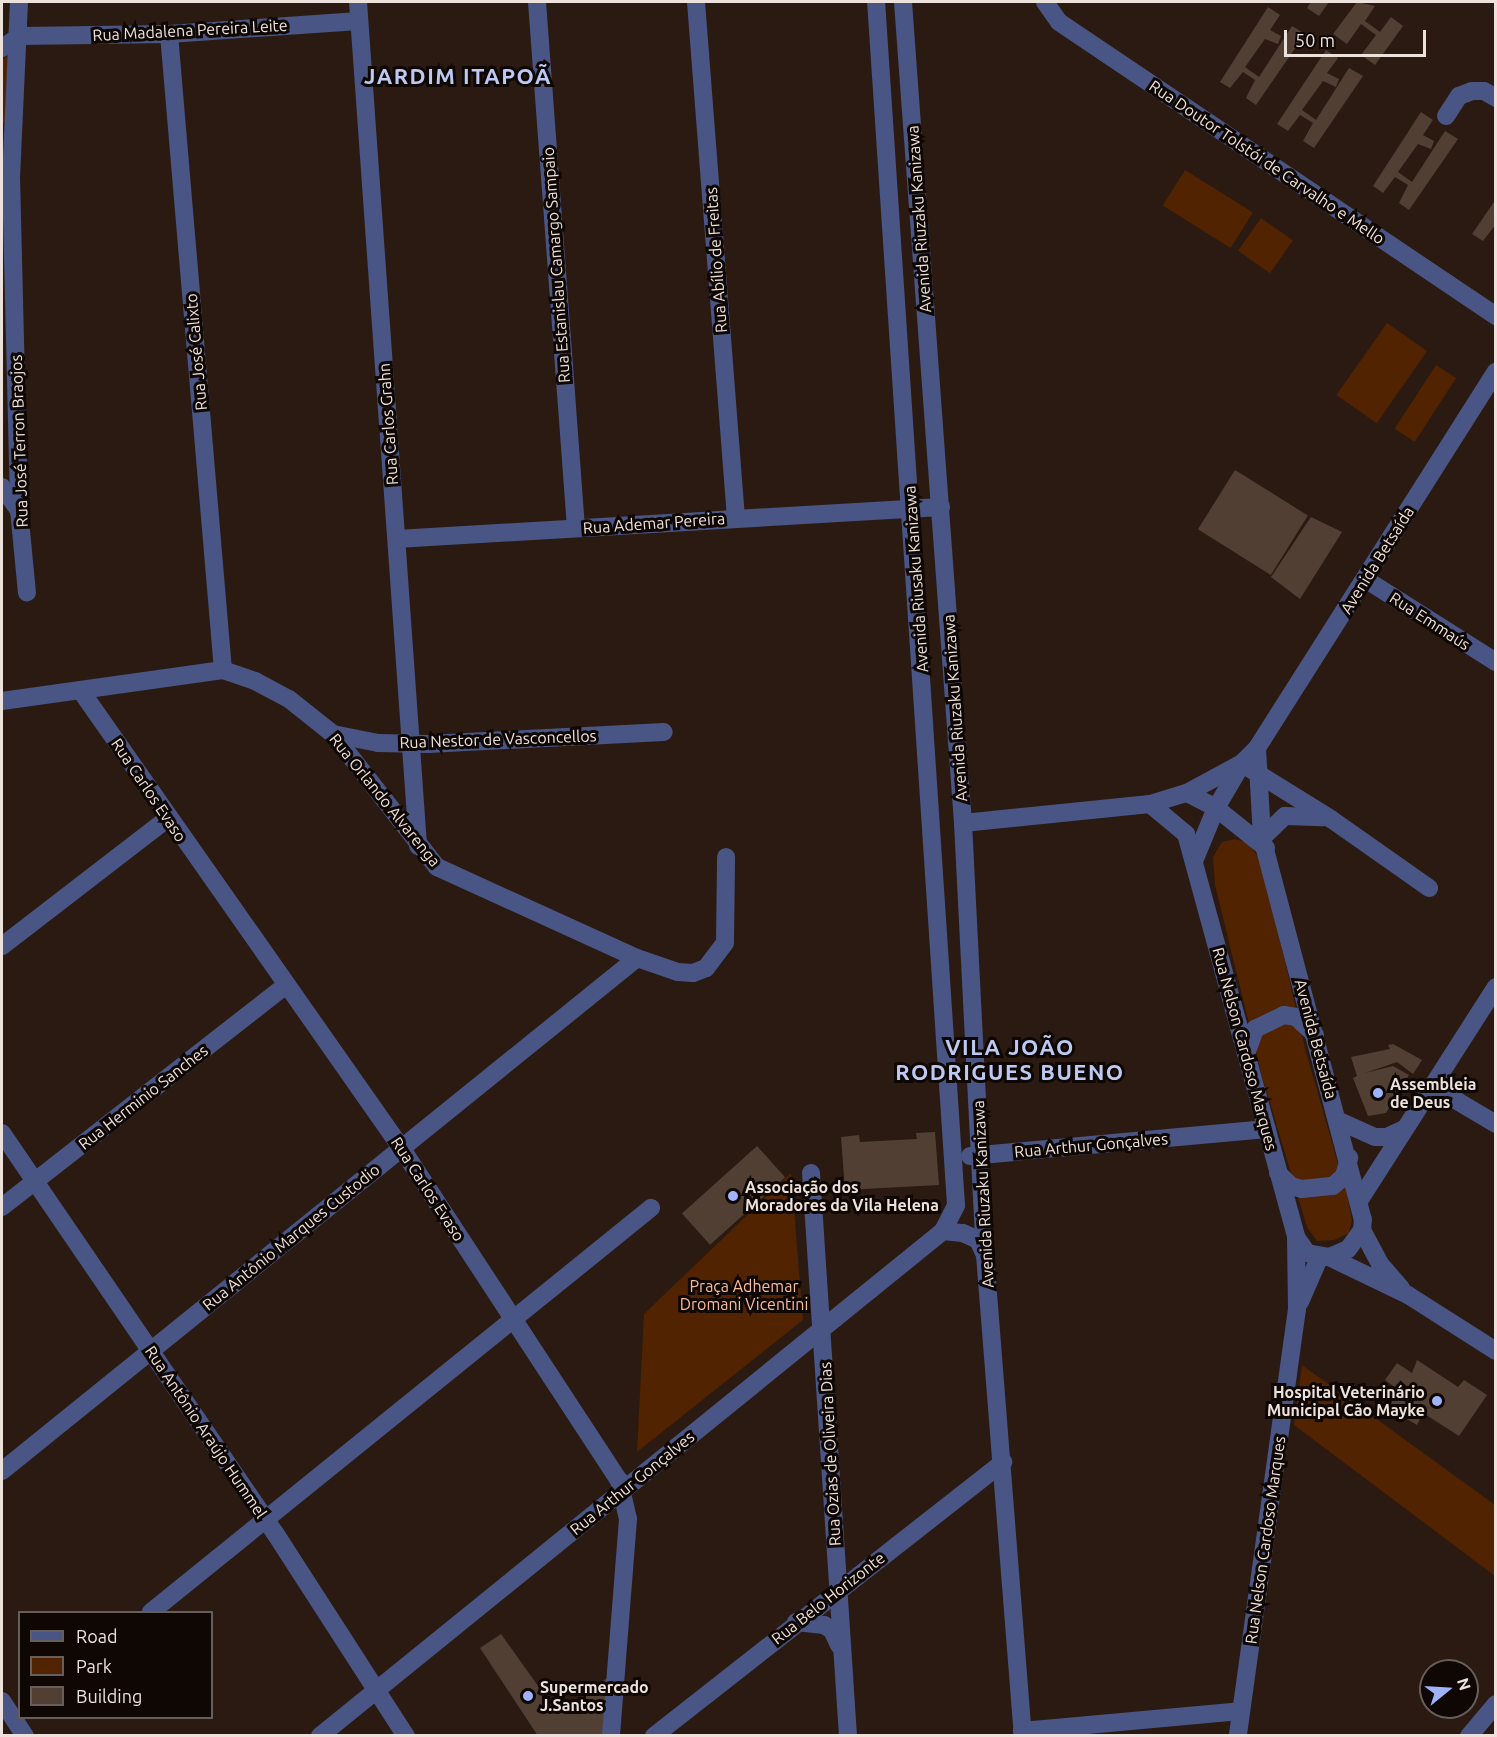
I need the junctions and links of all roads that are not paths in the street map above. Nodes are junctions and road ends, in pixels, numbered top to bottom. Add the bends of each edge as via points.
1 (19, 2) edge
2 (358, 2) edge
3 (537, 2) edge
4 (696, 2) edge
5 (876, 2) edge
6 (903, 2) edge
7 (1045, 2) edge
8 (359, 21) junction
9 (169, 34) junction
10 (21, 36) junction
11 (2, 48) edge
12 (1496, 98) edge
13 (1446, 116) dead end
14 (2, 154) edge
15 (11, 176) junction
16 (1496, 316) edge
17 (16, 372) junction
18 (1496, 372) edge
19 (2, 388) edge
20 (2, 488) edge
21 (941, 507) junction
22 (911, 510) junction
23 (10, 511) edge
24 (736, 518) junction
25 (576, 528) junction
26 (397, 539) junction
27 (1365, 579) junction
28 (27, 594) dead end
29 (1496, 663) edge
30 (223, 670) junction
31 (81, 691) junction
32 (2, 701) edge
33 (664, 732) dead end
34 (333, 734) junction
35 (411, 744) junction
36 (1245, 768) junction
37 (1187, 793) junction
38 (1150, 804) junction
39 (1216, 808) junction
40 (168, 818) junction
41 (1331, 819) junction
42 (963, 823) junction
43 (1258, 839) junction
44 (418, 846) junction
45 (726, 857) dead end
46 (1194, 861) junction
47 (1429, 888) dead end
48 (2, 946) edge
49 (637, 958) junction
50 (285, 986) junction
51 (1496, 987) edge
52 (1315, 1035) junction
53 (1246, 1054) junction
54 (1432, 1086) junction
55 (1339, 1121) junction
56 (1496, 1124) edge
57 (1267, 1129) junction
58 (1404, 1129) junction
59 (2, 1133) edge
60 (402, 1149) junction
61 (982, 1155) junction
62 (955, 1157) junction
63 (1349, 1158) junction
64 (811, 1173) dead end
65 (1278, 1173) junction
66 (35, 1181) junction
67 (1359, 1201) junction
68 (2, 1207) edge
69 (651, 1208) dead end
70 (1362, 1230) junction
71 (943, 1231) junction
72 (1296, 1237) junction
73 (985, 1255) junction
74 (1325, 1256) junction
75 (1408, 1295) junction
76 (1297, 1309) junction
77 (513, 1320) junction
78 (824, 1325) junction
79 (150, 1350) junction
80 (1496, 1351) edge
81 (1004, 1462) junction
82 (2, 1471) edge
83 (623, 1490) junction
84 (267, 1520) junction
85 (836, 1591) junction
86 (152, 1611) edge
87 (796, 1622) junction
88 (842, 1654) junction
89 (377, 1691) junction
90 (2, 1701) edge
91 (1496, 1704) edge
92 (1240, 1710) junction
93 (15, 1726) edge
94 (1023, 1733) edge
95 (320, 1736) edge
96 (406, 1736) edge
97 (611, 1736) edge
98 (654, 1736) edge
99 (848, 1736) edge
100 (1238, 1736) edge
101 (1469, 1736) edge

1 - 10 street, Rua José Terron Braojos
2 - 8 street, Rua Carlos Grahn
3 - 25 street, Rua Estanislau Camargo Sampaio
4 - 24 street, Rua Abílio de Freitas
5 - 22 street, Avenida Riusaku Kanizawa
6 - 21 street, Avenida Riuzaku Kanizawa
7 - 16 street, Rua Doutor Tolstói de Carvalho e Mello via 1059,22
8 - 9 street, Rua Madalena Pereira Leite
8 - 26 street, Rua Carlos Grahn
9 - 10 street, Rua Madalena Pereira Leite
9 - 30 street, Rua José Calixto
10 - 11 street
10 - 15 street, Rua José Terron Braojos
12 - 13 street via 1484,91 1472,91 1459,96
14 - 15 street
15 - 17 street, Rua José Terron Braojos
17 - 19 street
17 - 23 street, Rua José Terron Braojos
18 - 27 street, Avenida Betsaída
20 - 23 street
21 - 22 street
21 - 42 street, Avenida Riuzaku Kanizawa
22 - 24 street, Rua Ademar Pereira
22 - 62 street, Avenida Riusaku Kanizawa
23 - 28 street, Rua José Terron Braojos
24 - 25 street, Rua Ademar Pereira
25 - 26 street, Rua Ademar Pereira
26 - 35 street, Rua Carlos Grahn
27 - 29 street, Rua Emmaús
27 - 36 street, Avenida Betsaída
30 - 31 street
30 - 34 street, Rua Orlando Alvarenga via 289,699
31 - 32 street
31 - 40 street, Rua Carlos Evaso
33 - 35 street, Rua Nestor de Vasconcellos
34 - 35 street, Rua Nestor de Vasconcellos via 378,743
34 - 44 street, Rua Orlando Alvarenga
35 - 44 street, Rua Carlos Grahn
36 - 37 street
36 - 39 street
36 - 41 street
36 - 43 street, Avenida Betsaída
37 - 38 street
37 - 39 street
38 - 42 street
38 - 46 street, Rua Nelson Cardoso Marques via 1185,834
39 - 43 street
39 - 46 street
40 - 48 street
40 - 50 street, Rua Carlos Evaso
41 - 43 street via 1310,814 1285,816
41 - 47 street
42 - 61 street, Avenida Riuzaku Kanizawa
43 - 46 street via 1232,827 1218,830 1206,840
43 - 52 street, Avenida Betsaída
44 - 49 street, Rua Orlando Alvarenga via 437,867
45 - 49 street, Rua Orlando Alvarenga via 725,943 706,968 693,973
46 - 53 street, Rua Nelson Cardoso Marques
49 - 60 street, Rua Antônio Marques Custodio
50 - 60 street, Rua Carlos Evaso
50 - 66 street, Rua Herminio Sanches
51 - 54 street
52 - 53 street via 1296,1017 1284,1015 1255,1029
52 - 55 street, Avenida Betsaída
53 - 57 street, Rua Nelson Cardoso Marques
54 - 56 street
54 - 58 street
55 - 58 street via 1375,1137 1387,1137
55 - 63 street, Avenida Betsaída
57 - 61 street, Rua Arthur Gonçalves
57 - 65 street, Rua Nelson Cardoso Marques
58 - 67 street
59 - 66 street, Rua Antônio Araújo Hummel
60 - 77 street, Rua Carlos Evaso
60 - 79 street, Rua Antônio Marques Custodio
61 - 62 street, Rua Arthur Gonçalves
61 - 73 street, Avenida Riuzaku Kanizawa
62 - 71 street, Rua Arthur Gonçalves via 956,1206
63 - 65 street via 1344,1176 1333,1186 1302,1189 1291,1186
63 - 67 street, Avenida Betsaída
64 - 78 street, Rua Ozias de Oliveira Dias
65 - 72 street, Rua Nelson Cardoso Marques
66 - 68 street, Rua Herminio Sanches
66 - 79 street, Rua Antônio Araújo Hummel
67 - 70 street, Avenida Betsaída
69 - 77 street
70 - 74 street via 1348,1250
70 - 75 street, Avenida Betsaída via 1380,1264
71 - 73 street via 963,1233 978,1240
71 - 78 street, Rua Arthur Gonçalves
72 - 74 street via 1307,1253
72 - 76 street, Rua Nelson Cardoso Marques
73 - 81 street, Avenida Riuzaku Kanizawa
74 - 75 street, Avenida Betsaída
74 - 76 street, Rua Nelson Cardoso Marques
75 - 80 street, Avenida Betsaída
76 - 92 street, Rua Nelson Cardoso Marques
77 - 83 street, Rua Carlos Evaso
77 - 84 street
78 - 83 street, Rua Arthur Gonçalves
78 - 85 street, Rua Ozias de Oliveira Dias
79 - 82 street, Rua Antônio Marques Custodio
79 - 84 street, Rua Antônio Araújo Hummel
81 - 85 street, Rua Belo Horizonte
81 - 94 street, Avenida Riuzaku Kanizawa
83 - 89 street, Rua Arthur Gonçalves
83 - 97 street, Rua Carlos Evaso via 628,1519
84 - 86 street
84 - 89 street, Rua Antônio Araújo Hummel
85 - 87 street, Rua Belo Horizonte
85 - 88 street, Rua Ozias de Oliveira Dias
87 - 88 street via 813,1621 832,1630
87 - 98 street, Rua Belo Horizonte
88 - 99 street, Rua Ozias de Oliveira Dias
89 - 95 street, Rua Arthur Gonçalves
89 - 96 street, Rua Antônio Araújo Hummel
90 - 93 street
91 - 101 street
92 - 94 street
92 - 100 street, Rua Nelson Cardoso Marques

